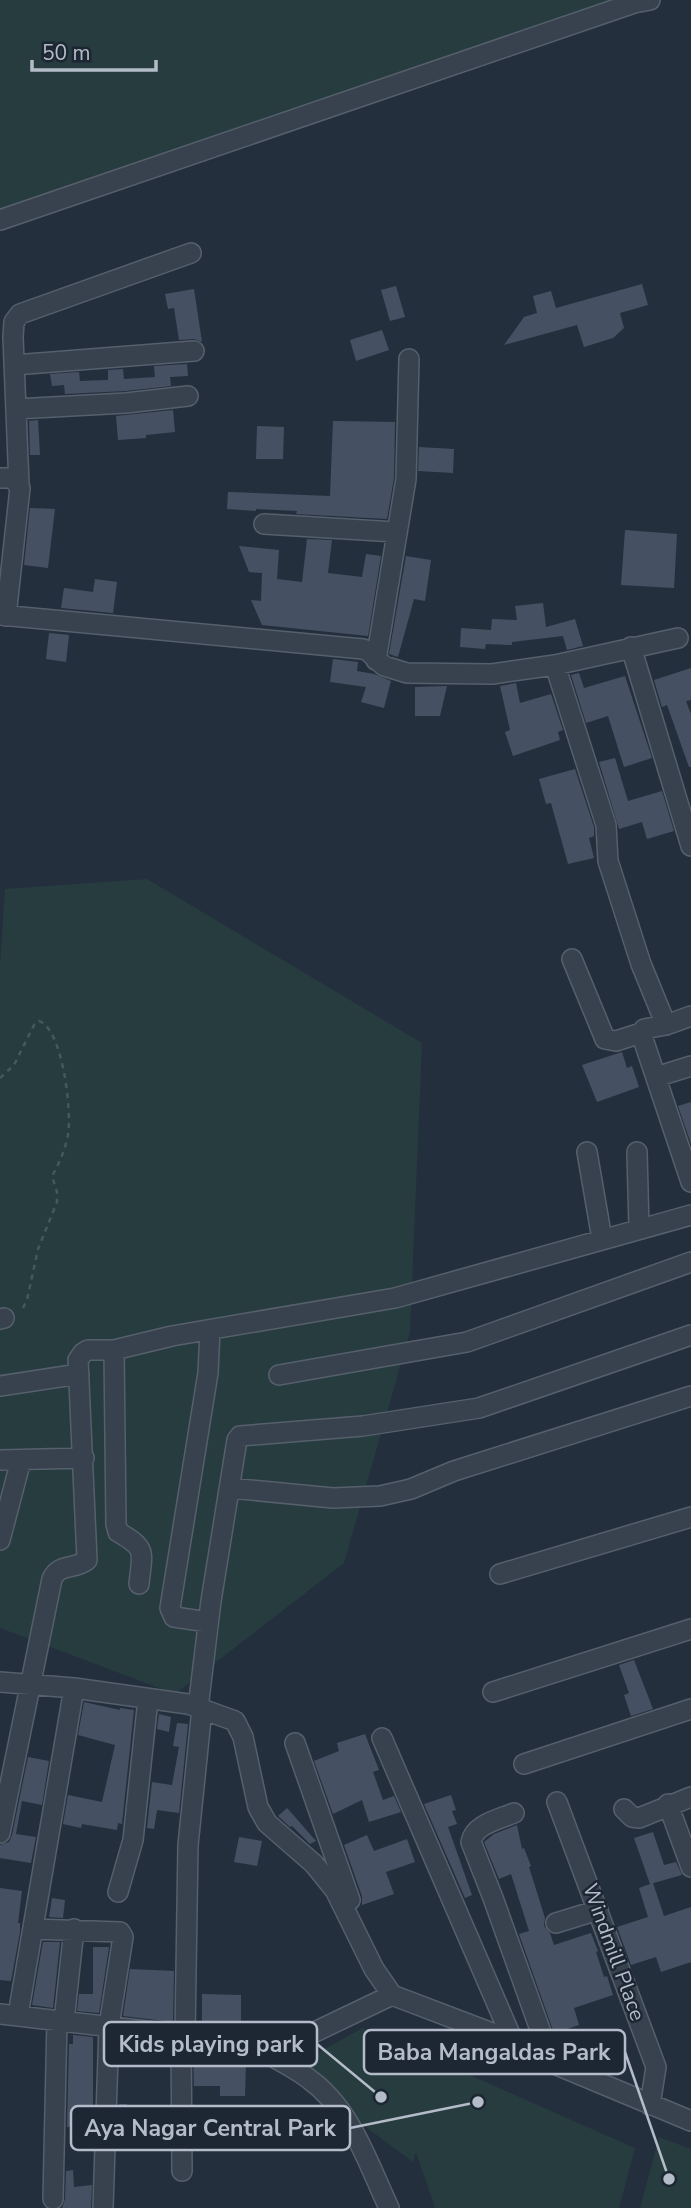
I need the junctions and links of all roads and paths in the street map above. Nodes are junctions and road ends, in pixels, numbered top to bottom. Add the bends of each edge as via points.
1 (650, 0) edge
2 (0, 220) edge
3 (191, 253) dead end
4 (194, 351) dead end
5 (410, 359) dead end
6 (14, 365) junction
7 (188, 396) dead end
8 (16, 409) junction
9 (0, 478) edge
10 (19, 485) junction
11 (264, 524) dead end
12 (396, 532) junction
13 (3, 616) edge
14 (678, 638) dead end
15 (631, 647) junction
16 (376, 660) junction
17 (555, 665) junction
18 (691, 846) edge
19 (572, 960) dead end
20 (691, 1016) edge
21 (666, 1025) junction
22 (641, 1033) junction
23 (691, 1066) edge
24 (656, 1077) junction
25 (0, 1078) edge
26 (683, 1130) edge
27 (587, 1152) dead end
28 (637, 1152) dead end
29 (691, 1182) edge
30 (691, 1215) edge
31 (639, 1228) junction
32 (602, 1239) junction
33 (691, 1262) edge
34 (2, 1318) edge
35 (210, 1330) junction
36 (691, 1335) edge
37 (114, 1350) junction
38 (79, 1374) junction
39 (279, 1375) dead end
40 (0, 1386) edge
41 (691, 1396) edge
42 (84, 1458) junction
43 (0, 1460) edge
44 (21, 1460) junction
45 (230, 1488) junction
46 (691, 1517) edge
47 (0, 1540) edge
48 (500, 1574) dead end
49 (172, 1588) junction
50 (208, 1622) junction
51 (691, 1629) edge
52 (0, 1682) edge
53 (30, 1684) junction
54 (74, 1688) junction
55 (493, 1692) dead end
56 (148, 1699) junction
57 (200, 1708) junction
58 (691, 1709) edge
59 (382, 1738) dead end
60 (295, 1743) dead end
61 (524, 1764) dead end
62 (691, 1797) edge
63 (556, 1802) dead end
64 (668, 1804) junction
65 (624, 1809) dead end
66 (514, 1813) dead end
67 (0, 1833) edge
68 (691, 1867) edge
69 (118, 1892) dead end
70 (598, 1910) junction
71 (556, 1923) dead end
72 (33, 1929) junction
73 (74, 1929) junction
74 (374, 1969) junction
75 (392, 1995) junction
76 (9, 2015) edge
77 (60, 2020) junction
78 (109, 2026) junction
79 (183, 2035) junction
80 (513, 2041) junction
81 (257, 2048) junction
82 (552, 2063) junction
83 (650, 2105) junction
84 (691, 2121) edge
85 (181, 2171) dead end
86 (53, 2199) dead end
87 (103, 2208) edge
88 (388, 2208) edge

1 - 2 street
3 - 6 street via 19,314 14,322
4 - 6 street
5 - 12 street via 406,479
6 - 8 street
7 - 8 street
8 - 10 street
9 - 10 street via 13,478
10 - 13 street
11 - 12 street
12 - 16 street
13 - 16 street via 363,649
14 - 15 street
15 - 17 street
15 - 18 street
16 - 17 street via 407,673 492,674
17 - 21 street via 606,825 606,856
19 - 22 street via 605,1039 616,1041
20 - 21 street
21 - 22 street
22 - 24 street
23 - 24 street
24 - 26 street
25 - 34 path via 14,1065 34,1025 44,1022 51,1031 67,1087 68,1132 62,1159 52,1176 57,1202 32,1267 27,1300 20,1314
26 - 29 street
27 - 32 street
28 - 31 street
30 - 31 street
31 - 32 street
32 - 35 street via 395,1298
33 - 39 street via 467,1342
35 - 37 street
35 - 49 street via 208,1373
36 - 45 street via 479,1408 363,1426 242,1435 237,1440
37 - 38 street via 83,1353 78,1360
37 - 49 street via 116,1524 118,1532 141,1550 133,1583
38 - 40 street
38 - 42 street
41 - 45 street via 380,1496 333,1498
42 - 44 street
42 - 53 street via 87,1560 55,1572
43 - 44 street
44 - 47 street
45 - 50 street
46 - 48 street
49 - 50 street via 173,1617
50 - 57 street
51 - 55 street
52 - 53 street
53 - 54 street
53 - 67 street
54 - 56 street
54 - 72 street
56 - 57 street
56 - 69 street via 133,1840
57 - 74 street via 240,1727 255,1798 267,1824 314,1864 335,1890
57 - 79 street via 188,1845
58 - 61 street
59 - 80 street
60 - 74 street
62 - 64 street
63 - 70 street, Windmill Place
64 - 65 street via 639,1818
64 - 68 street
66 - 82 street via 479,1828 471,1842
70 - 71 street
70 - 83 street, Windmill Place via 656,2067
72 - 73 street
72 - 76 street
73 - 77 street
73 - 78 street via 120,1932 124,1937
74 - 75 street
75 - 80 street
75 - 81 street via 298,2040
76 - 77 street
77 - 78 street
77 - 86 street
78 - 79 street
78 - 87 street
79 - 81 street
79 - 85 street
80 - 82 street
81 - 88 street via 310,2079 335,2103
82 - 83 street
83 - 84 street

